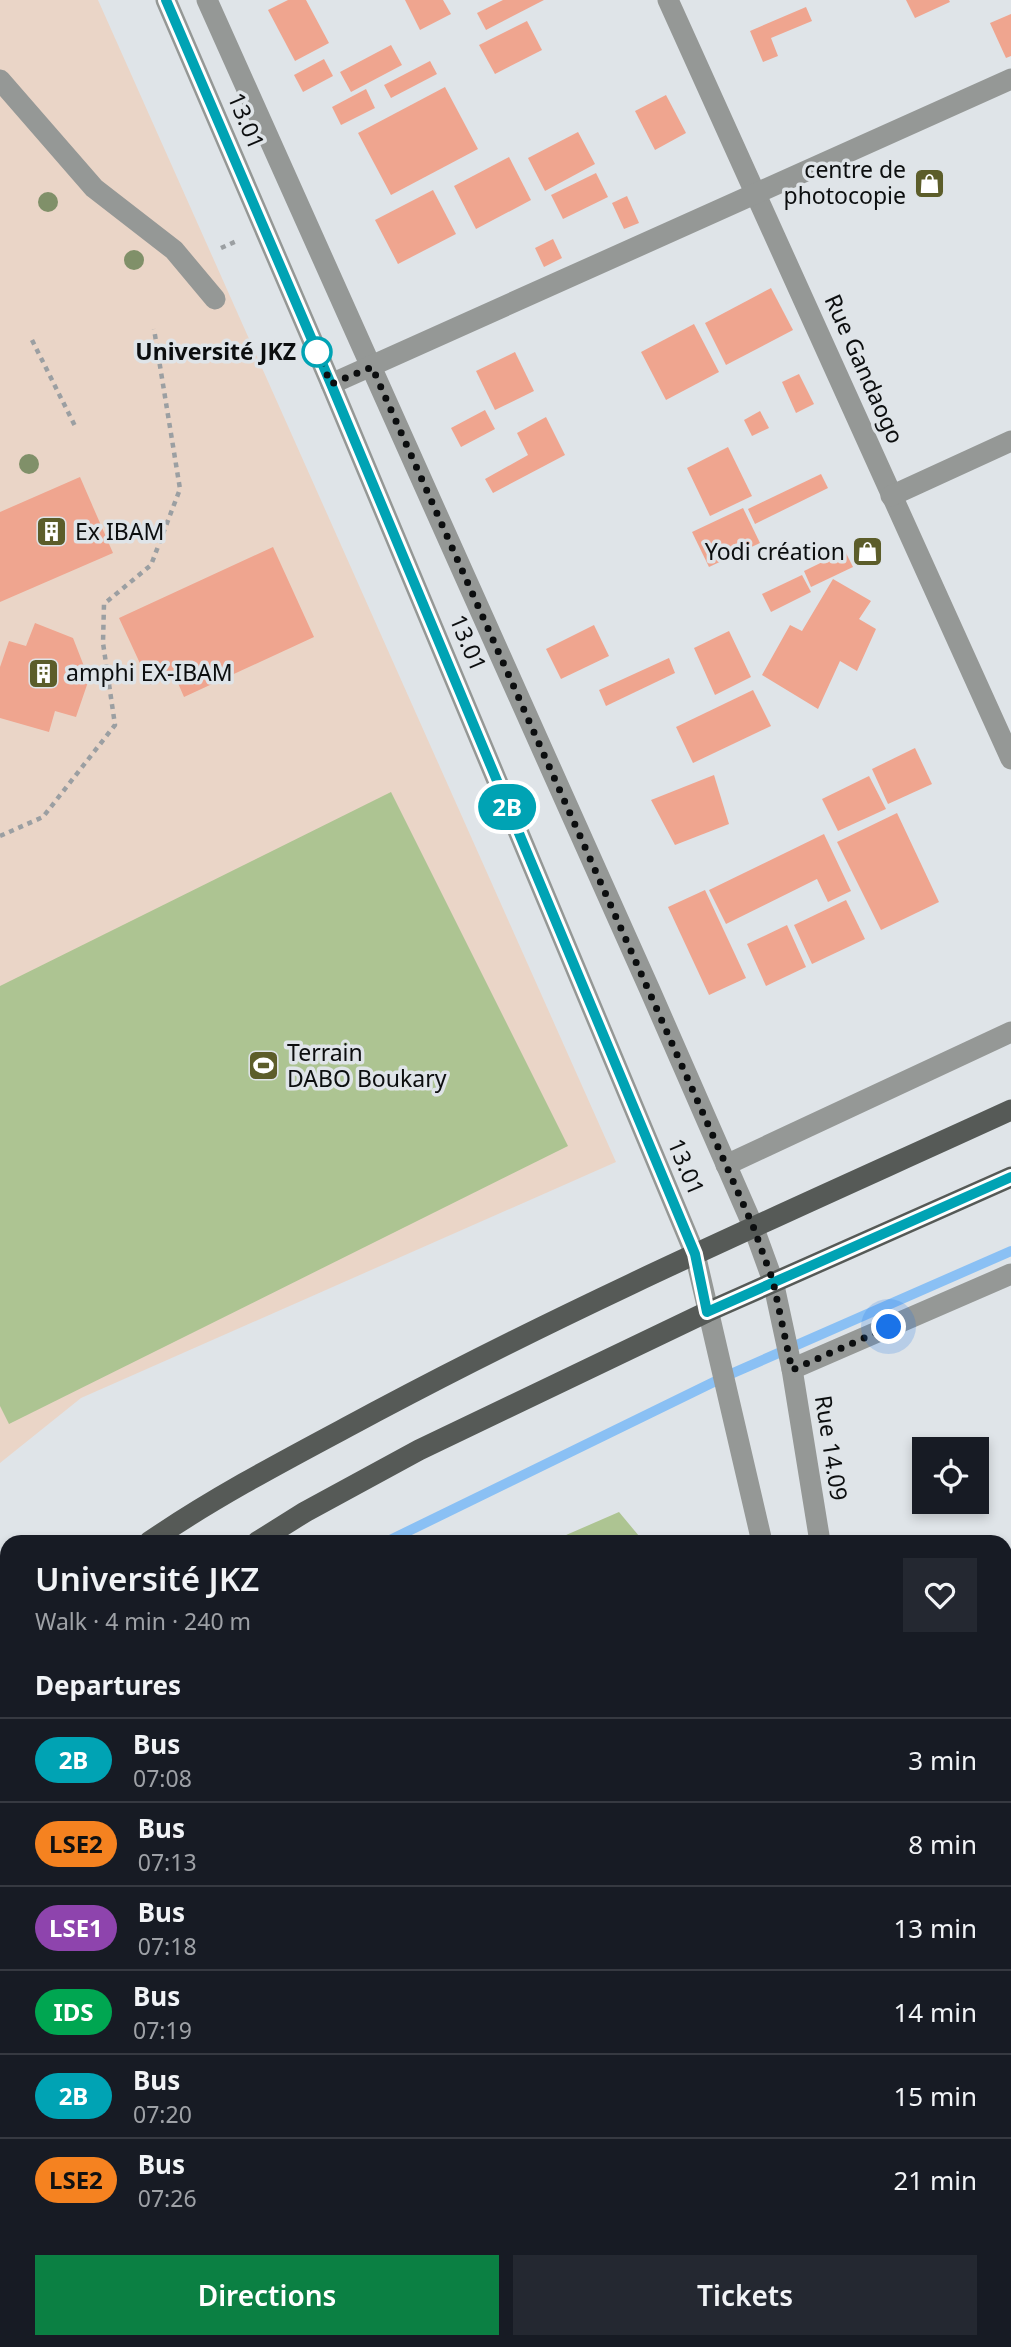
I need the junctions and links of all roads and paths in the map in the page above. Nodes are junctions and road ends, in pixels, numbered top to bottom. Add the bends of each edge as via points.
1 (166, 0) edge
2 (207, 0) edge
3 (668, 0) edge
4 (1011, 79) edge
5 (0, 80) edge
6 (758, 194) junction
7 (215, 299) dead end
8 (154, 329) dead end
9 (32, 340) dead end
10 (372, 367) junction
11 (331, 384) junction
12 (75, 426) dead end
13 (1011, 441) edge
14 (891, 496) junction
15 (1011, 759) edge
16 (0, 836) edge
17 (1011, 1032) edge
18 (1011, 1110) edge
19 (726, 1165) junction
20 (1011, 1177) edge
21 (753, 1226) junction
22 (695, 1254) junction
23 (1011, 1274) edge
24 (773, 1281) junction
25 (707, 1312) junction
26 (792, 1370) junction
27 (160, 1535) edge
28 (268, 1535) edge
29 (760, 1535) edge
30 (819, 1535) edge

1 - 11 street, 13.01
2 - 10 street, 13.01
3 - 6 street, Rue Gandaogo
4 - 6 street
5 - 7 street via 94,188 174,250
6 - 10 street
6 - 14 street, Rue Gandaogo
8 - 16 path via 180,489 152,565 104,604 103,643 114,725 43,817
9 - 12 path
10 - 11 street
10 - 19 street, 13.01
11 - 22 street, 13.01
13 - 14 street
14 - 15 street, Rue Gandaogo
17 - 19 street
18 - 21 main road
19 - 21 street, 13.01
20 - 24 main road
21 - 22 main road
21 - 24 street, 13.01
22 - 25 street, 13.01
22 - 27 main road via 489,1351 245,1483
23 - 26 street
24 - 25 main road
24 - 26 street, Rue 14.09
25 - 28 main road via 419,1450
25 - 29 street
26 - 30 street, Rue 14.09

